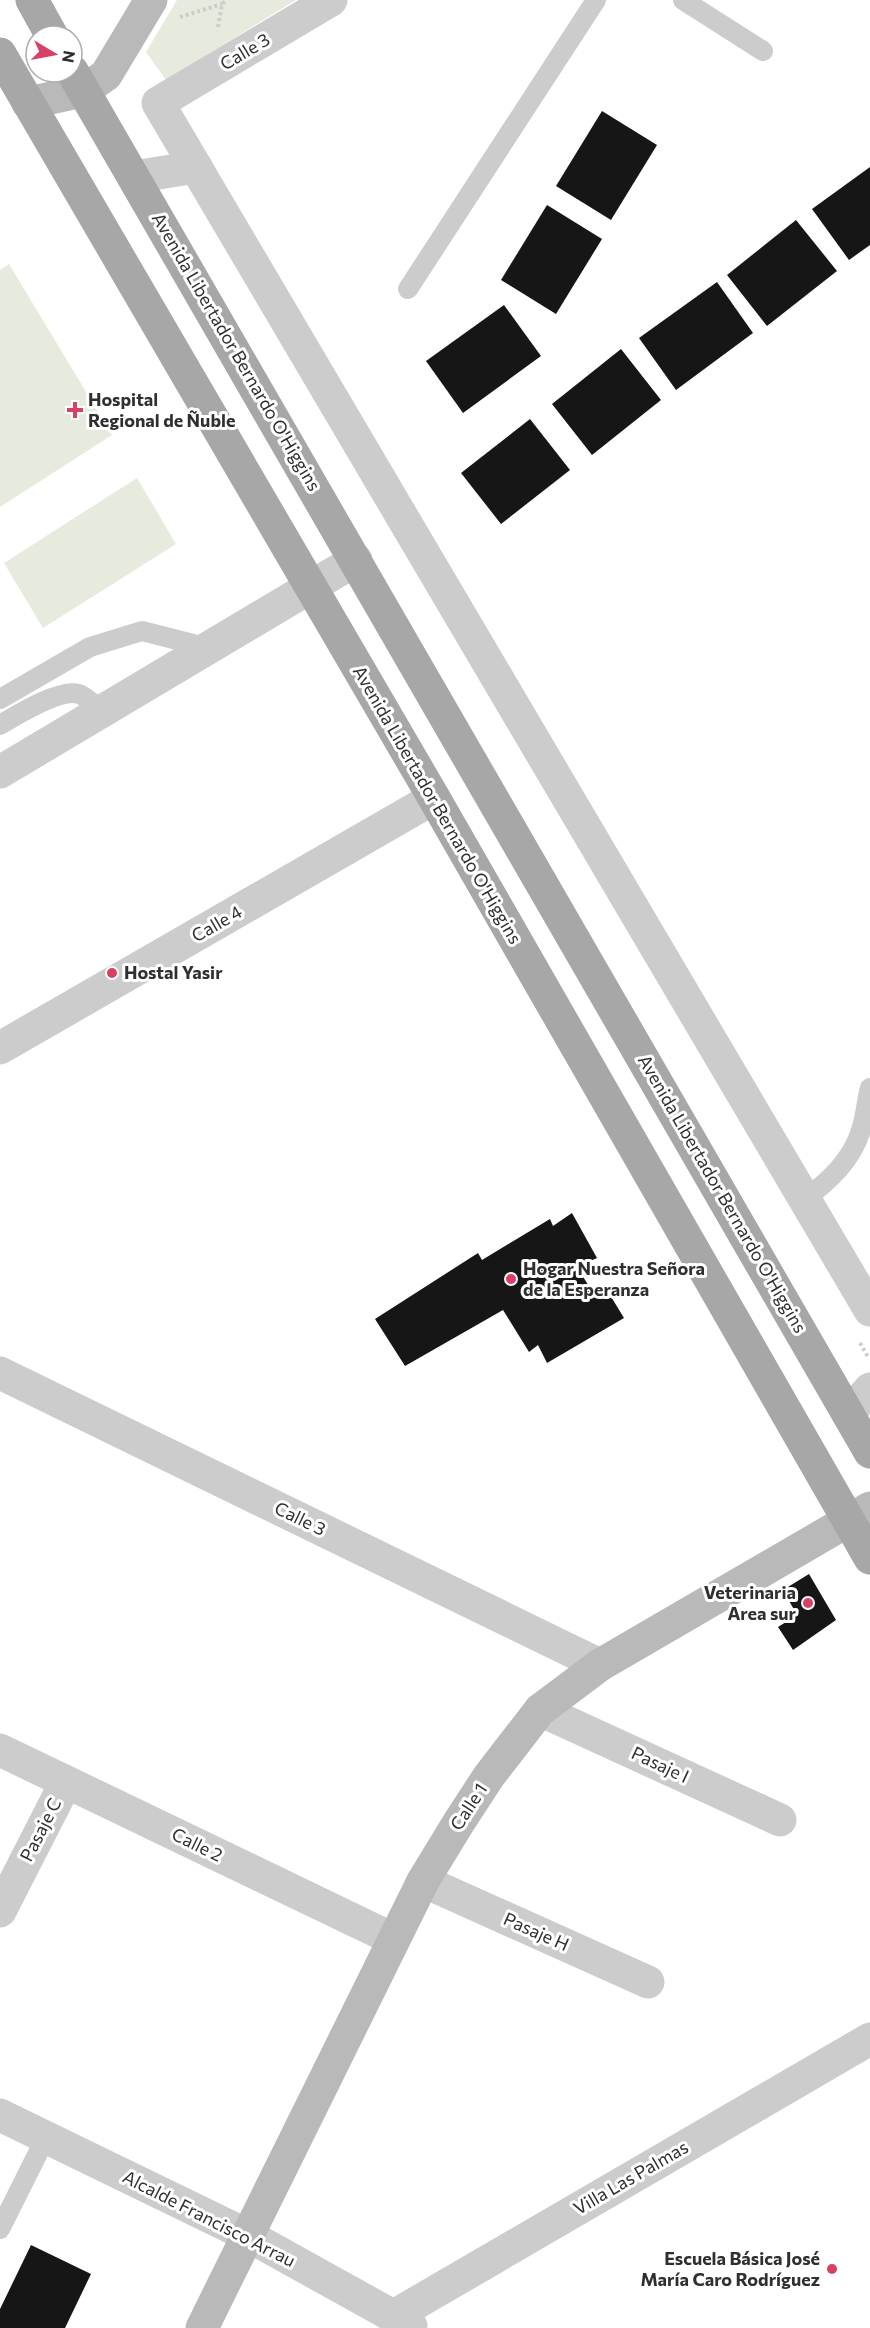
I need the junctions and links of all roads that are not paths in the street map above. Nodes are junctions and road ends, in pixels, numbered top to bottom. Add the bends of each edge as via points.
1 (32, 0) edge
2 (331, 0) edge
3 (596, 0) edge
4 (683, 0) edge
5 (162, 10) edge
6 (45, 24) edge
7 (763, 51) dead end
8 (0, 54) edge
9 (84, 80) edge
10 (71, 84) edge
11 (80, 84) edge
12 (28, 102) junction
13 (196, 167) junction
14 (134, 177) junction
15 (408, 290) dead end
16 (356, 560) junction
17 (310, 588) junction
18 (209, 648) junction
19 (0, 699) edge
20 (103, 711) junction
21 (0, 725) edge
22 (0, 772) edge
23 (434, 798) junction
24 (0, 1048) edge
25 (870, 1088) edge
26 (805, 1199) junction
27 (870, 1310) edge
28 (0, 1373) edge
29 (870, 1389) edge
30 (848, 1414) junction
31 (870, 1452) edge
32 (859, 1514) edge
33 (870, 1558) edge
34 (600, 1665) junction
35 (540, 1710) junction
36 (0, 1750) edge
37 (66, 1782) junction
38 (780, 1820) dead end
39 (423, 1881) junction
40 (0, 1911) edge
41 (393, 1940) junction
42 (648, 1982) dead end
43 (870, 2039) edge
44 (0, 2115) edge
45 (46, 2138) junction
46 (0, 2229) edge
47 (247, 2235) junction
48 (404, 2322) edge
49 (202, 2328) edge

1 - 6 main road
2 - 13 street, Calle 3 via 158,103
3 - 15 lane
4 - 7 lane
5 - 9 street via 106,75
8 - 12 main road, Avenida Libertador Bernardo O'Higgins
10 - 12 street
11 - 14 main road, Avenida Libertador Bernardo O'Higgins
12 - 17 main road, Avenida Libertador Bernardo O'Higgins
13 - 14 street
13 - 26 street
14 - 16 main road, Avenida Libertador Bernardo O'Higgins
16 - 17 street
16 - 30 main road, Avenida Libertador Bernardo O'Higgins
17 - 18 street
17 - 23 main road, Avenida Libertador Bernardo O'Higgins
18 - 19 lane via 142,631 90,647
18 - 20 street
20 - 21 lane via 80,694 63,695
20 - 22 street
23 - 24 street, Calle 4
23 - 32 main road, Avenida Libertador Bernardo O'Higgins
25 - 26 lane via 852,1152 839,1170
26 - 27 street
28 - 34 street, Calle 3
29 - 30 street
30 - 31 main road, Avenida Libertador Bernardo O'Higgins
32 - 33 main road, Avenida Libertador Bernardo O'Higgins
32 - 34 street, Calle 1
34 - 35 street, Calle 1
35 - 38 street, Pasaje I
35 - 39 street, Calle 1 via 483,1785
36 - 37 street, Calle 2
37 - 40 street, Pasaje C
37 - 41 street, Calle 2
39 - 41 street, Calle 1
39 - 42 street, Pasaje H
41 - 47 street, Calle 1
43 - 48 street, Villa Las Palmas
44 - 45 street, Alcalde Francisco Arrau
45 - 46 lane
45 - 47 street, Alcalde Francisco Arrau
47 - 48 street, Alcalde Francisco Arrau
47 - 49 street, Calle 1

